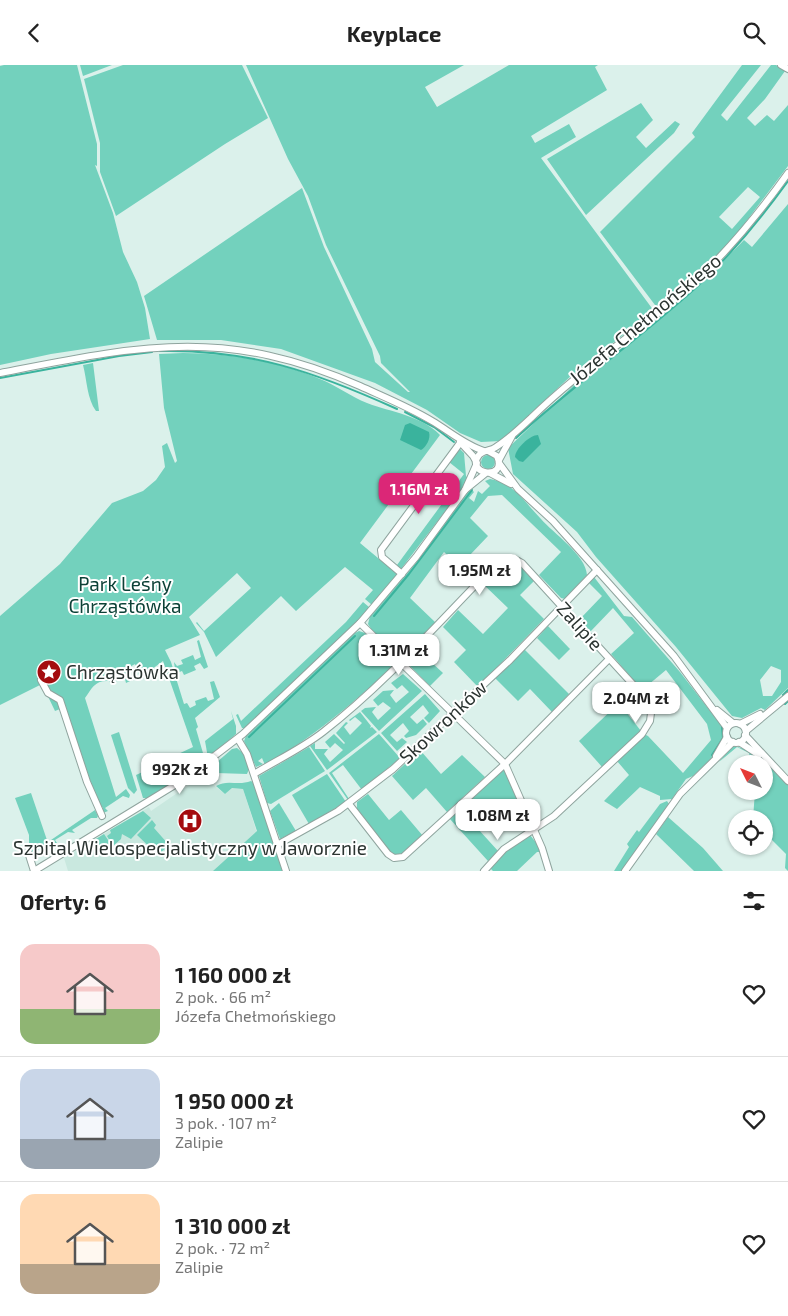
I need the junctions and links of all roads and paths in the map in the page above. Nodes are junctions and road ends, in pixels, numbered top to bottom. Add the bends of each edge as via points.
1 (781, 65) edge
2 (788, 69) edge
3 (788, 173) edge
4 (0, 373) edge
5 (513, 435) junction
6 (456, 437) junction
7 (460, 443) junction
8 (486, 451) junction
9 (499, 461) junction
10 (477, 463) junction
11 (488, 473) junction
12 (518, 489) junction
13 (465, 491) junction
14 (596, 570) junction
15 (402, 574) junction
16 (562, 606) junction
17 (360, 623) junction
18 (609, 659) junction
19 (400, 662) junction
20 (42, 680) dead end
21 (788, 695) edge
22 (713, 706) junction
23 (768, 711) junction
24 (453, 715) junction
25 (737, 723) junction
26 (727, 729) junction
27 (746, 733) junction
28 (238, 739) junction
29 (733, 741) junction
30 (757, 755) edge
31 (762, 755) edge
32 (505, 764) junction
33 (773, 767) edge
34 (254, 774) junction
35 (788, 781) edge
36 (349, 804) junction
37 (102, 816) dead end
38 (532, 829) junction
39 (277, 845) junction
40 (28, 852) dead end
41 (34, 871) edge
42 (286, 871) edge
43 (484, 871) edge
44 (549, 871) edge
45 (625, 871) edge

1 - 2 street
3 - 5 street, Józefa Chełmońskiego via 749,225 700,277 576,377
4 - 6 street via 139,348 189,345 230,348 276,356 324,371 414,411
5 - 8 street, Józefa Chełmońskiego
5 - 9 street, Józefa Chełmońskiego
6 - 7 street
6 - 8 street
7 - 10 street
7 - 15 street via 381,550 382,557
8 - 9 street via 495,453
8 - 10 street via 478,456
9 - 11 street via 496,469
9 - 12 street
10 - 11 street
10 - 13 street
11 - 12 street
11 - 13 street
12 - 14 street via 548,516
13 - 15 street
14 - 16 street, Skowronków
14 - 22 street via 674,656
15 - 17 street
16 - 18 street, Zalipie
16 - 19 street, Zalipie via 522,563 514,558 504,558
16 - 24 street, Skowronków
17 - 19 street
17 - 28 street
18 - 32 street
18 - 38 street, Zalipie via 647,703 650,721 642,734 592,782 554,816
19 - 24 street
19 - 34 street, Zalipie via 324,731
20 - 37 street via 48,693 60,699 87,782
21 - 23 street
22 - 25 street
22 - 26 street
23 - 25 street
23 - 27 street
24 - 32 street
24 - 36 street, Skowronków
25 - 26 street
25 - 27 street
26 - 29 street
27 - 29 street
27 - 31 street
28 - 34 street
28 - 41 street via 183,781
29 - 30 street
29 - 45 street via 674,801
32 - 36 street via 403,857 394,858 388,854
32 - 38 street
33 - 35 street
34 - 39 street
36 - 39 street, Skowronków
38 - 43 street, Zalipie via 499,853
38 - 44 street
39 - 42 street
40 - 41 street

